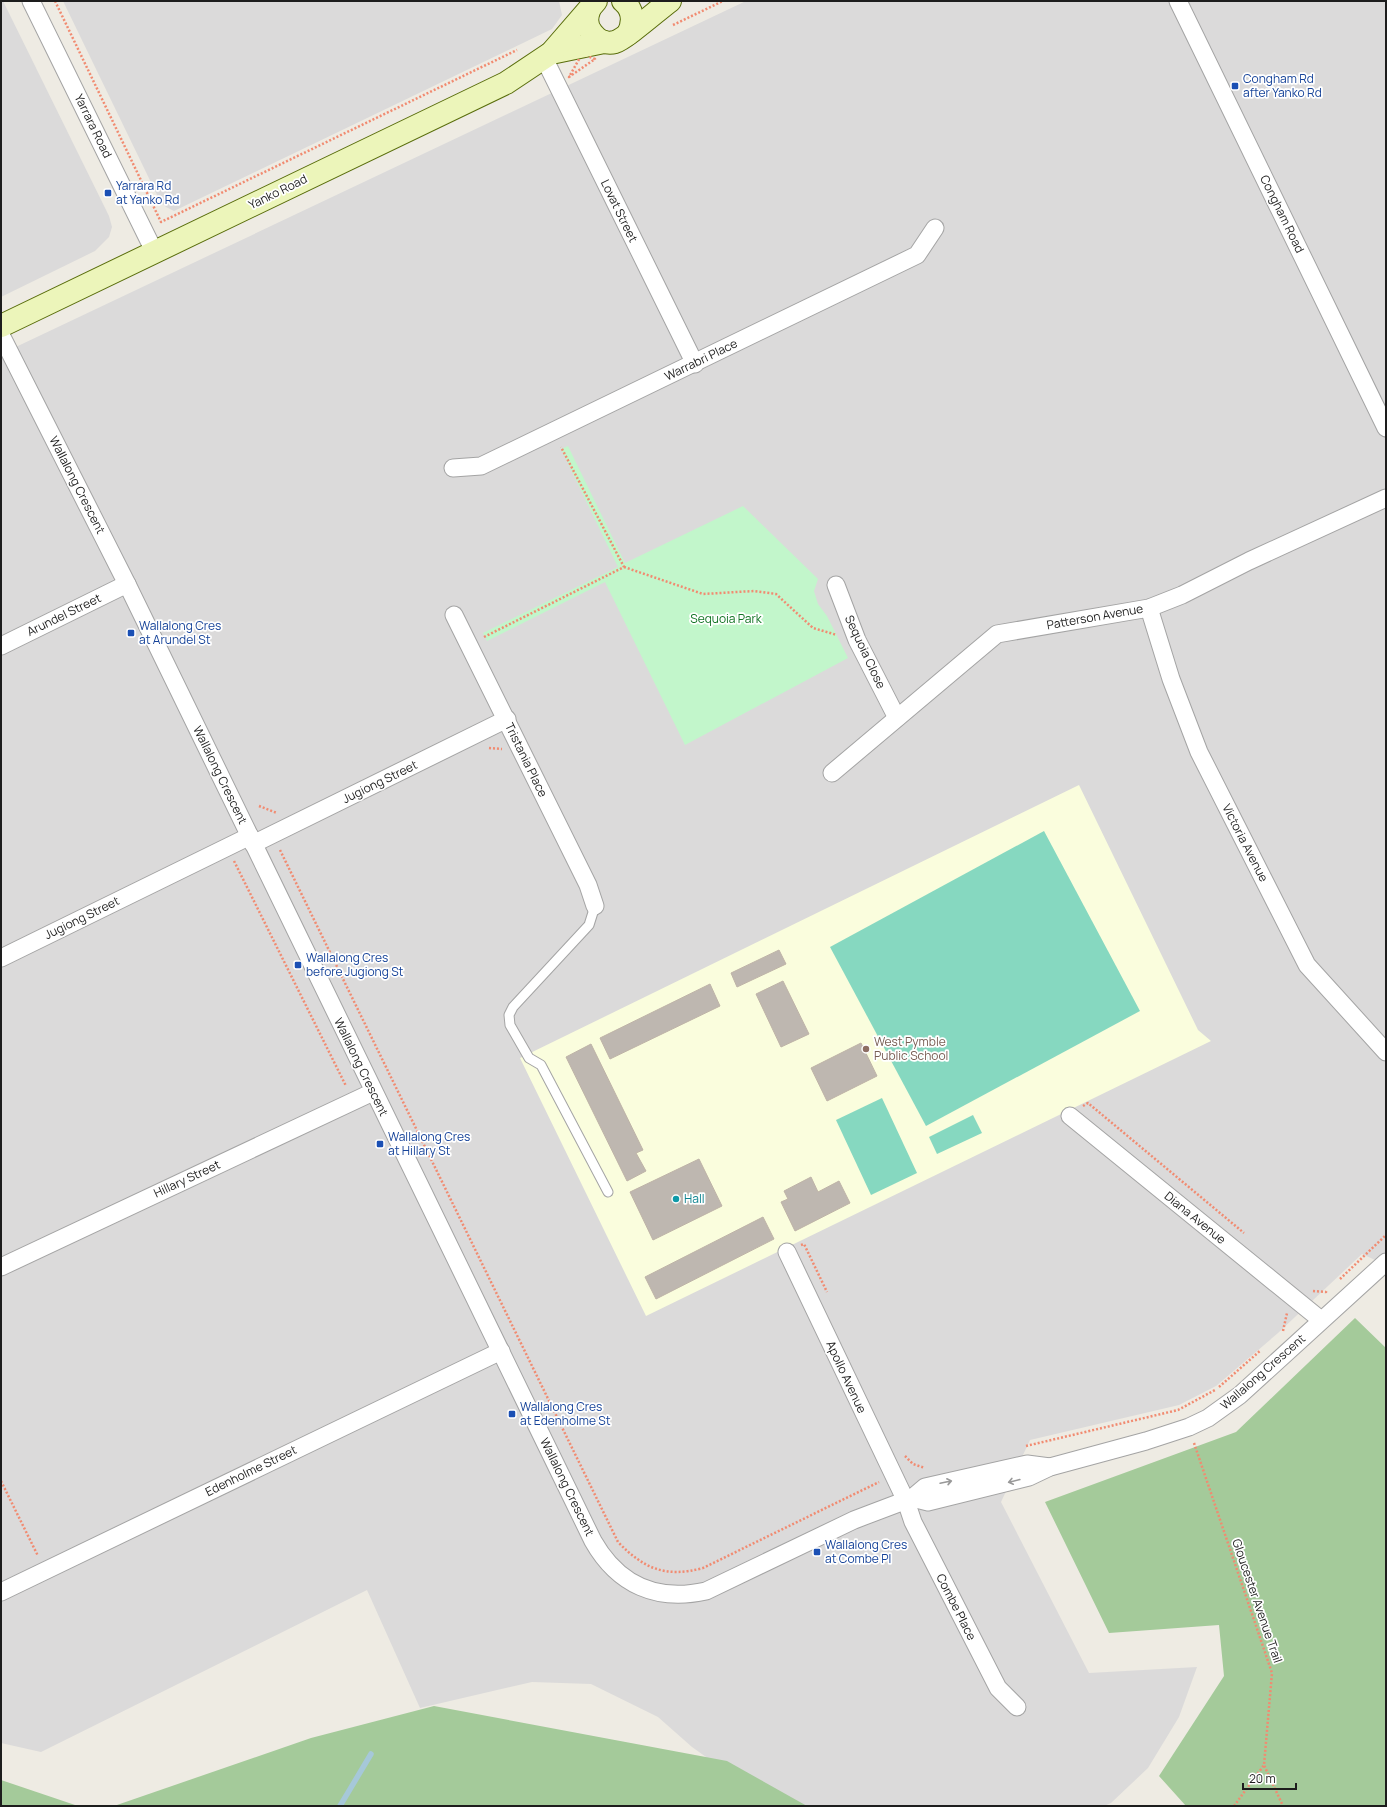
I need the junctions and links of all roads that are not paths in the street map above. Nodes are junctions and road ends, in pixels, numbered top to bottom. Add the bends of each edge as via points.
1 (31, 1) edge
2 (624, 1) edge
3 (670, 1) edge
4 (1178, 1) edge
5 (592, 5) edge
6 (628, 34) junction
7 (604, 42) junction
8 (548, 56) junction
9 (935, 228) dead end
10 (154, 251) junction
11 (1, 326) edge
12 (1, 335) edge
13 (695, 364) junction
14 (1386, 428) edge
15 (453, 468) dead end
16 (1386, 498) edge
17 (127, 584) junction
18 (836, 585) dead end
19 (1149, 608) junction
20 (454, 616) dead end
21 (1, 646) edge
22 (897, 718) junction
23 (507, 719) junction
24 (832, 773) dead end
25 (252, 840) junction
26 (594, 906) joint
27 (1, 958) edge
28 (1386, 1052) edge
29 (373, 1092) junction
30 (1070, 1116) dead end
31 (608, 1192) dead end
32 (787, 1252) dead end
33 (1386, 1262) edge
34 (1, 1267) edge
35 (1321, 1320) junction
36 (501, 1351) junction
37 (909, 1500) junction
38 (1, 1592) edge
39 (1017, 1707) dead end

1 - 10 street, Yarrara Road
2 - 6 main road via 632,16 632,26
3 - 6 main road, Yanko Road
4 - 14 street, Congham Road
5 - 7 main road, Yanko Road via 587,19 590,32
5 - 8 main road, Yanko Road
6 - 7 main road, Yanko Road via 617,41
7 - 8 main road, Yanko Road
8 - 10 main road, Yanko Road via 506,83
8 - 13 street, Lovat Street
9 - 13 street, Warrabri Place via 917,255
10 - 11 main road, Yanko Road
12 - 17 street, Wallalong Crescent
13 - 15 street, Warrabri Place via 481,466
16 - 19 street, Patterson Avenue via 1182,595
17 - 21 street, Arundel Street
17 - 25 street, Wallalong Crescent
18 - 22 street, Sequoia Close via 857,640
19 - 22 street, Patterson Avenue via 997,634
19 - 28 street, Victoria Avenue via 1171,679 1199,752 1307,965
20 - 23 street, Tristania Place
22 - 24 street, Patterson Avenue
23 - 25 street, Jugiong Street
23 - 26 street, Tristania Place via 588,884
25 - 27 street, Jugiong Street
25 - 29 street, Wallalong Crescent
26 - 31 lane via 589,925 513,1007 509,1015 510,1025 528,1058 541,1065
29 - 34 street, Hillary Street
29 - 36 street, Wallalong Crescent
30 - 35 street, Diana Avenue
32 - 37 street, Apollo Avenue
33 - 35 street, Wallalong Crescent
35 - 37 street, Wallalong Crescent via 1240,1395 1208,1418 1189,1427 1050,1467 1029,1477 928,1502
36 - 37 street, Wallalong Crescent via 601,1554 610,1567 630,1582 652,1591 689,1595 706,1591 854,1520
36 - 38 street, Edenholme Street
37 - 39 street, Combe Place via 913,1522 998,1688

